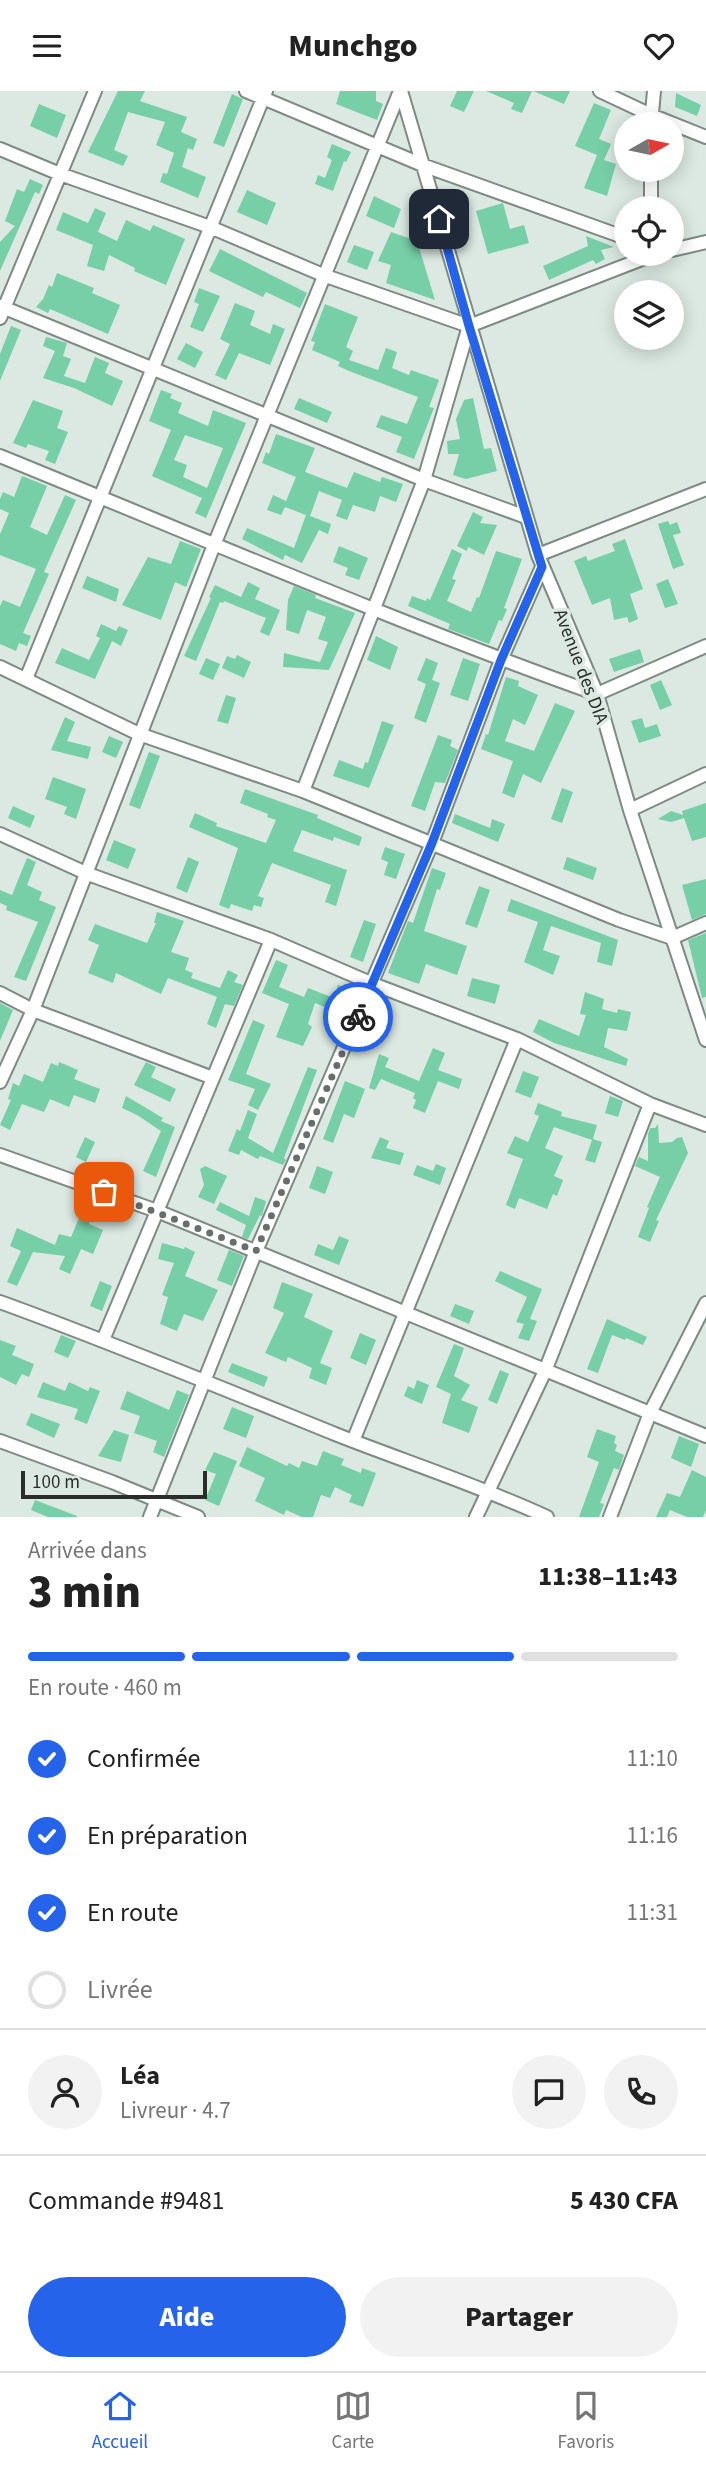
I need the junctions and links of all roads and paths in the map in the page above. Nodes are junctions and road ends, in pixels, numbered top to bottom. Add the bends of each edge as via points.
1 (94, 91) edge
2 (246, 91) edge
3 (400, 91) edge
4 (600, 91) edge
5 (654, 91) edge
6 (264, 95) edge
7 (637, 112) edge
8 (652, 112) edge
9 (684, 130) edge
10 (706, 137) edge
11 (377, 146) junction
12 (0, 149) edge
13 (425, 166) junction
14 (60, 174) junction
15 (210, 227) junction
16 (614, 234) edge
17 (706, 242) edge
18 (684, 247) edge
19 (622, 266) edge
20 (323, 275) junction
21 (1, 311) edge
22 (469, 326) junction
23 (152, 369) junction
24 (267, 416) junction
25 (0, 456) edge
26 (424, 480) junction
27 (706, 489) edge
28 (100, 497) junction
29 (526, 517) junction
30 (214, 545) junction
31 (540, 561) junction
32 (373, 609) junction
33 (706, 646) edge
34 (501, 660) junction
35 (0, 667) edge
36 (26, 678) junction
37 (597, 694) junction
38 (139, 734) junction
39 (706, 774) edge
40 (303, 791) junction
41 (630, 810) junction
42 (0, 834) edge
43 (432, 843) junction
44 (88, 874) junction
45 (706, 923) edge
46 (672, 938) junction
47 (271, 940) junction
48 (373, 984) junction
49 (0, 993) edge
50 (33, 1010) junction
51 (517, 1039) junction
52 (706, 1040) edge
53 (213, 1078) junction
54 (0, 1082) edge
55 (650, 1104) junction
56 (706, 1125) edge
57 (0, 1154) edge
58 (157, 1211) junction
59 (256, 1251) junction
60 (0, 1302) edge
61 (706, 1303) edge
62 (407, 1313) junction
63 (103, 1340) junction
64 (545, 1371) junction
65 (203, 1381) junction
66 (650, 1413) junction
67 (706, 1436) edge
68 (0, 1441) edge
69 (353, 1441) junction
70 (489, 1490) junction
71 (156, 1500) junction
72 (150, 1517) edge
73 (198, 1517) edge
74 (476, 1517) edge
75 (547, 1517) edge
76 (610, 1517) edge

1 - 14 street
2 - 6 street
3 - 11 street
3 - 13 street, Avenue des DIA
4 - 7 street
5 - 8 street
6 - 11 street
6 - 15 street
9 - 10 street
11 - 13 street
11 - 20 street
12 - 14 street
13 - 16 street
13 - 22 street, Avenue des DIA
14 - 15 street
14 - 21 street
15 - 20 street
15 - 23 street
17 - 18 street
19 - 22 street
20 - 22 street
20 - 24 street
21 - 23 street
22 - 26 street
22 - 29 street, Avenue des DIA
23 - 24 street
23 - 28 street
24 - 26 street
24 - 30 street
25 - 28 street
26 - 29 street
26 - 32 street
27 - 31 street
28 - 30 street
28 - 36 street
29 - 31 street, Avenue des DIA
30 - 32 street
30 - 38 street
31 - 34 street
31 - 37 street, Avenue des DIA
32 - 34 street
32 - 40 street
33 - 37 street
34 - 37 street
34 - 43 street
35 - 36 street
36 - 38 street
37 - 41 street, Avenue des DIA
38 - 40 street
38 - 44 street
39 - 41 street
40 - 43 street
41 - 46 street, Avenue des DIA
42 - 44 street
43 - 46 street
43 - 48 street
44 - 47 street
44 - 50 street
45 - 46 street
46 - 52 street, Avenue des DIA
47 - 48 street
47 - 53 street
48 - 51 street
48 - 59 street
49 - 50 street
50 - 53 street
50 - 54 street
51 - 55 street
51 - 62 street
53 - 58 street
55 - 56 street
55 - 64 street
57 - 58 street
58 - 59 street
58 - 63 street
59 - 62 street
59 - 65 street
60 - 63 street
61 - 66 street
62 - 64 street
62 - 69 street
63 - 65 street
64 - 66 street
64 - 70 street
65 - 69 street
65 - 71 street
66 - 67 street
66 - 76 street
68 - 71 street
69 - 70 street
70 - 74 street
70 - 75 street
71 - 72 street
71 - 73 street

